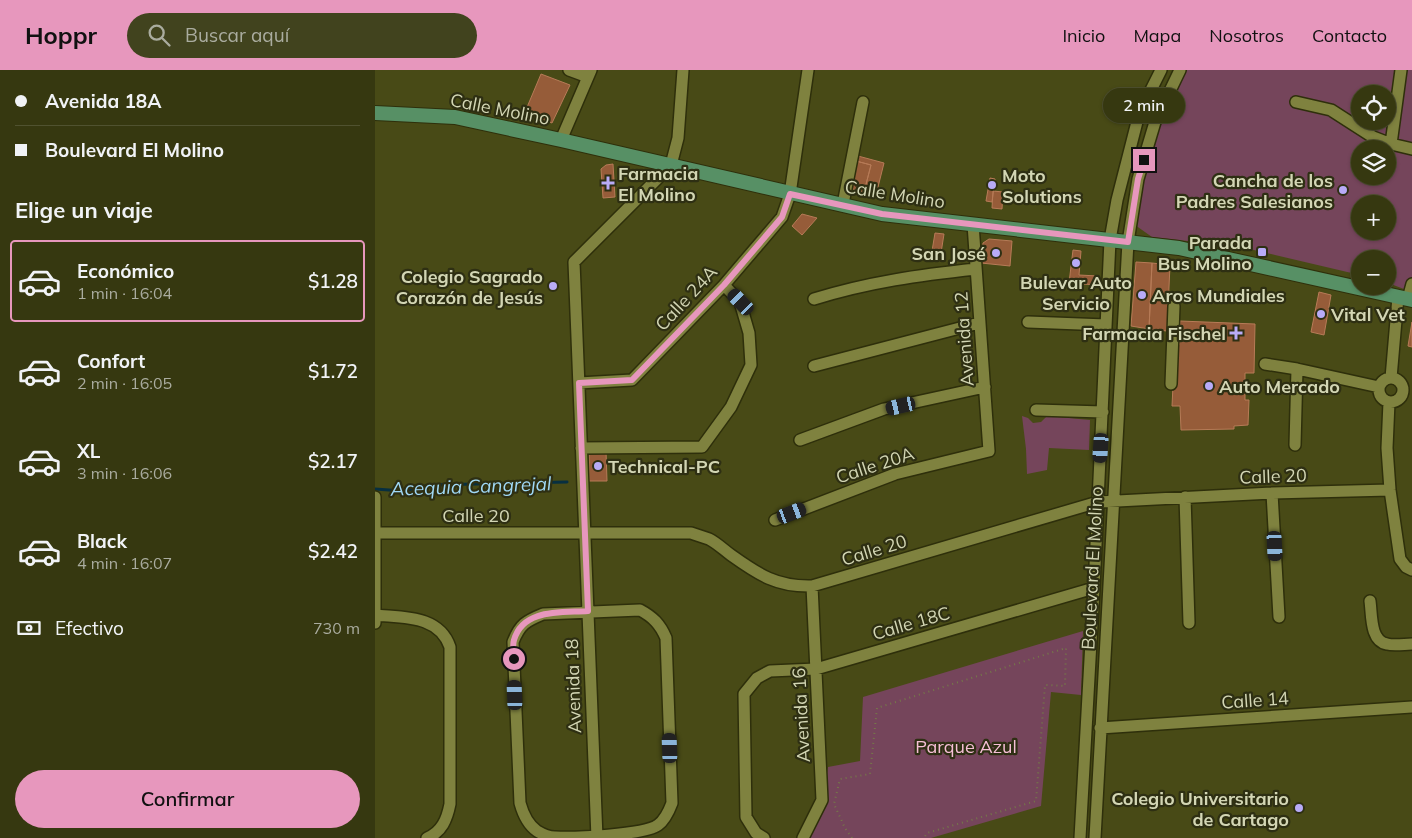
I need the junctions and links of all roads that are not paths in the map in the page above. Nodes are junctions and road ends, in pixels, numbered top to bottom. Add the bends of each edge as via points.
1 (569, 70) edge
2 (683, 70) edge
3 (808, 70) edge
4 (1161, 70) edge
5 (1180, 70) edge
6 (1401, 70) edge
7 (589, 74) edge
8 (863, 102) dead end
9 (1296, 102) dead end
10 (375, 113) edge
11 (561, 140) junction
12 (1381, 140) edge
13 (1392, 140) edge
14 (1396, 145) edge
15 (1412, 149) edge
16 (671, 166) junction
17 (790, 194) junction
18 (1117, 200) junction
19 (1134, 203) junction
20 (843, 204) junction
21 (973, 224) junction
22 (1110, 240) junction
23 (1128, 242) junction
24 (976, 269) junction
25 (1412, 284) edge
26 (724, 285) junction
27 (814, 298) dead end
28 (1406, 299) edge
29 (1173, 306) dead end
30 (1028, 322) dead end
31 (979, 323) junction
32 (1106, 325) junction
33 (1265, 364) dead end
34 (814, 366) dead end
35 (1297, 369) junction
36 (1391, 378) junction
37 (579, 383) junction
38 (1171, 384) dead end
39 (985, 387) junction
40 (1379, 387) junction
41 (1407, 394) edge
42 (1389, 402) junction
43 (1036, 410) dead end
44 (1103, 412) junction
45 (800, 440) dead end
46 (1295, 445) dead end
47 (581, 448) junction
48 (989, 451) joint
49 (1389, 490) junction
50 (1272, 493) junction
51 (375, 497) edge
52 (1185, 497) junction
53 (1114, 500) junction
54 (1098, 502) junction
55 (775, 520) dead end
56 (585, 532) junction
57 (375, 533) edge
58 (1409, 569) edge
59 (812, 586) junction
60 (1094, 588) junction
61 (1370, 601) dead end
62 (588, 611) junction
63 (375, 616) edge
64 (1279, 617) dead end
65 (375, 623) edge
66 (1189, 623) dead end
67 (1412, 644) edge
68 (816, 669) junction
69 (1412, 707) edge
70 (1100, 728) junction
71 (597, 837) edge
72 (427, 838) edge
73 (764, 838) edge
74 (803, 838) edge
75 (1080, 838) edge
76 (1095, 838) edge

1 - 7 street
2 - 16 street via 678,138
3 - 17 street, Calle 24A
4 - 18 street, Boulevard El Molino via 1139,114
5 - 19 street, Boulevard El Molino via 1155,122
6 - 13 street
7 - 11 street
8 - 20 street
9 - 12 street via 1331,110
10 - 11 main road, Calle Molino via 455,117
11 - 16 main road, Calle Molino
14 - 15 street
16 - 17 main road, Calle Molino
16 - 37 street, Avenida 18 via 573,262
17 - 20 main road, Calle Molino
17 - 26 street, Calle 24A via 782,217
18 - 19 street
18 - 22 street, Boulevard El Molino
19 - 23 street, Boulevard El Molino
20 - 21 main road, Calle Molino via 882,214
21 - 22 main road, Calle Molino
21 - 24 street, Avenida 12
22 - 23 main road, Calle Molino
22 - 32 street, Boulevard El Molino
23 - 28 main road, Calle Molino via 1179,248
23 - 53 street, Boulevard El Molino
24 - 27 street via 911,276
24 - 31 street, Avenida 12
25 - 28 street
26 - 37 street, Calle 24A via 632,380
26 - 47 street via 741,302 749,333 751,365 731,407 702,448
28 - 36 street
29 - 38 street
30 - 32 street
31 - 34 street
31 - 39 street, Avenida 12
32 - 44 street, Boulevard El Molino
33 - 35 street
35 - 40 street
35 - 46 street
36 - 40 street via 1384,380
36 - 41 street via 1401,383
37 - 47 street, Avenida 18
39 - 45 street via 885,409
39 - 48 street, Avenida 12
40 - 42 street via 1379,393
41 - 42 street
42 - 49 street
43 - 44 street
44 - 54 street, Boulevard El Molino
47 - 56 street, Avenida 18
48 - 55 street, Calle 20A via 895,474
49 - 50 street, Calle 20
49 - 58 street via 1400,559
50 - 52 street, Calle 20
50 - 64 street
51 - 57 street
52 - 53 street, Calle 20
52 - 66 street
53 - 54 street, Calle 20
53 - 70 street, Boulevard El Molino
54 - 59 street, Calle 20
54 - 60 street, Boulevard El Molino
56 - 57 street, Calle 20
56 - 59 street, Calle 20 via 691,533 710,540 766,578 780,584
56 - 62 street, Avenida 18
57 - 63 street
59 - 68 street, Avenida 16
60 - 68 street, Calle 18C
60 - 75 street, Boulevard El Molino
61 - 67 street via 1375,634 1380,640 1387,644
62 - 71 street, Avenida 18
62 - 71 street via 543,614 518,629 513,642 523,816 538,831 554,837
62 - 71 street via 639,610 660,625 666,638 672,803 667,816 658,825 646,830
63 - 65 street
63 - 72 street via 426,621 447,638 450,804 443,826
68 - 73 street, Calle 18C via 770,670 757,678 744,694 746,817 756,833
68 - 74 street, Avenida 16 via 822,800
69 - 70 street, Calle 14
70 - 76 street, Boulevard El Molino

